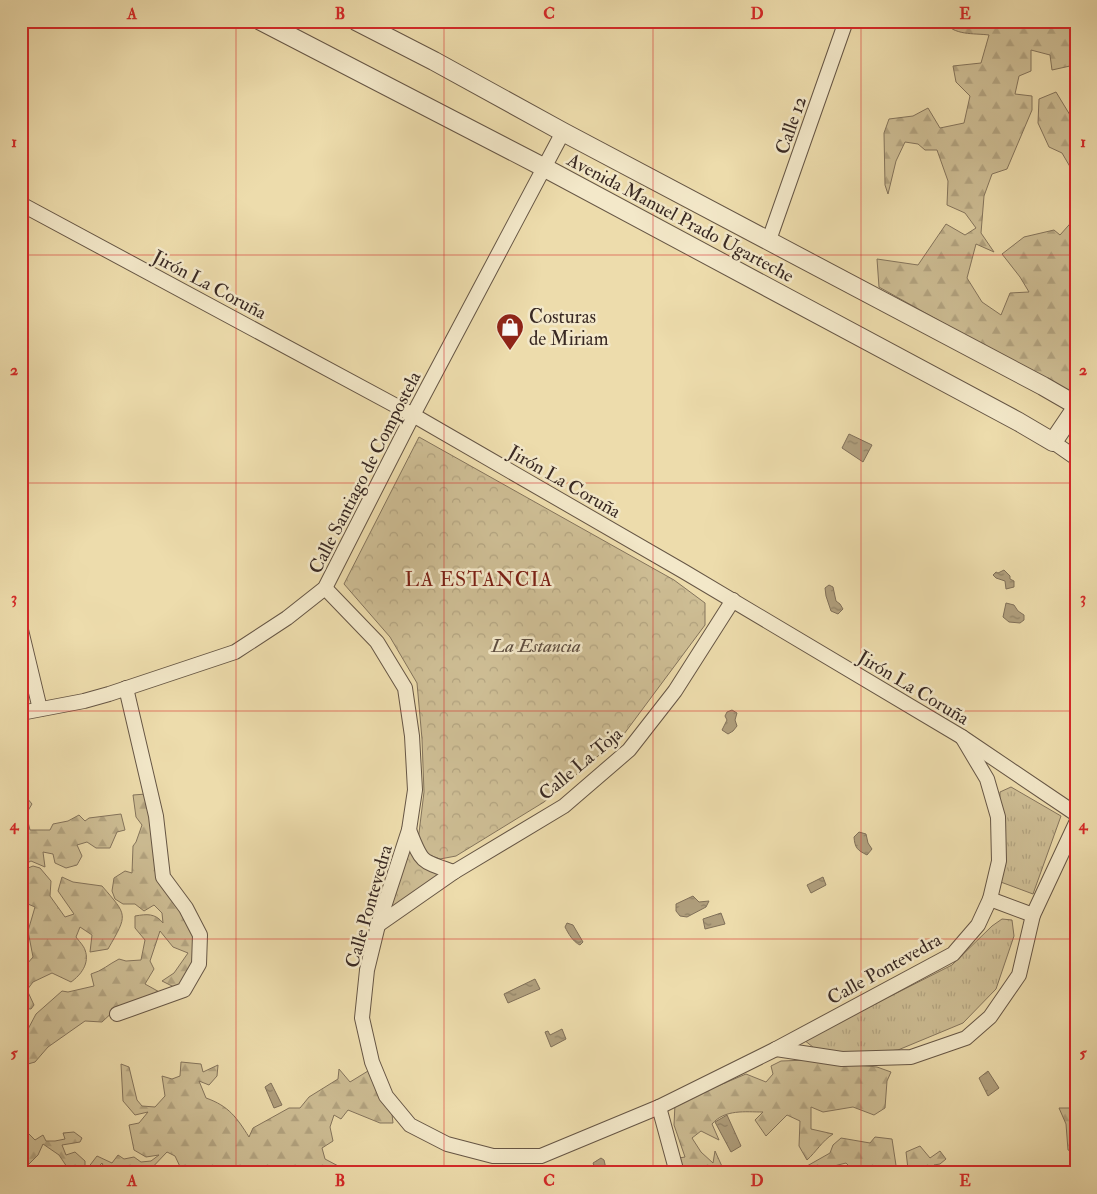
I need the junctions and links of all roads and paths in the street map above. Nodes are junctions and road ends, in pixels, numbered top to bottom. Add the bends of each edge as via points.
1 (262, 21) edge
2 (356, 21) edge
3 (846, 21) edge
4 (563, 132) junction
5 (545, 168) junction
6 (21, 204) edge
7 (769, 240) junction
8 (1076, 406) edge
9 (413, 415) junction
10 (1053, 442) junction
11 (1076, 458) edge
12 (325, 588) junction
13 (734, 600) junction
14 (21, 630) edge
15 (126, 688) junction
16 (40, 709) junction
17 (21, 713) edge
18 (962, 738) junction
19 (1076, 814) edge
20 (1076, 823) edge
21 (409, 830) junction
22 (454, 872) junction
23 (990, 899) junction
24 (1033, 915) junction
25 (378, 925) junction
26 (117, 1014) dead end
27 (776, 1049) junction
28 (659, 1107) junction
29 (677, 1173) edge

1 - 5 street, Avenida Manuel Prado Ugarteche
2 - 4 street, Avenida Manuel Prado Ugarteche
3 - 7 street, Calle 12
4 - 5 street, Calle Santiago de Compostela
4 - 7 street, Avenida Manuel Prado Ugarteche
5 - 9 street, Calle Santiago de Compostela
5 - 10 street, Avenida Manuel Prado Ugarteche
6 - 9 street, Jirón La Coruña
7 - 8 street, Avenida Manuel Prado Ugarteche
8 - 10 street
9 - 12 street, Calle Santiago de Compostela
9 - 13 street, Jirón La Coruña
10 - 11 street, Avenida Manuel Prado Ugarteche
12 - 15 street, Calle Santiago de Compostela via 288,618 235,652
12 - 21 street, Calle Pontevedra via 377,642 405,688 415,790
13 - 18 street, Jirón La Coruña
13 - 22 street, Calle La Toja via 674,691 629,750 564,806
14 - 16 street
15 - 16 street, Calle Santiago de Compostela via 84,701
15 - 26 street via 156,816 163,877 186,908 200,935 200,964 184,990
16 - 17 street, Calle Santiago de Compostela
18 - 19 street, Jirón La Coruña
18 - 23 street, Calle Pontevedra via 987,779 998,818 999,861
20 - 24 street
21 - 22 street via 419,856 428,863
21 - 25 street, Calle Pontevedra
22 - 25 street, Calle La Toja
23 - 24 street
23 - 27 street, Calle Pontevedra via 978,926 953,954
24 - 27 street via 1019,975 990,1017 966,1038 911,1057 842,1059
25 - 28 street, Calle Pontevedra via 367,970 362,1018 372,1062 386,1096 410,1125 447,1144 493,1156 541,1156
27 - 28 street, Calle Pontevedra
28 - 29 street

